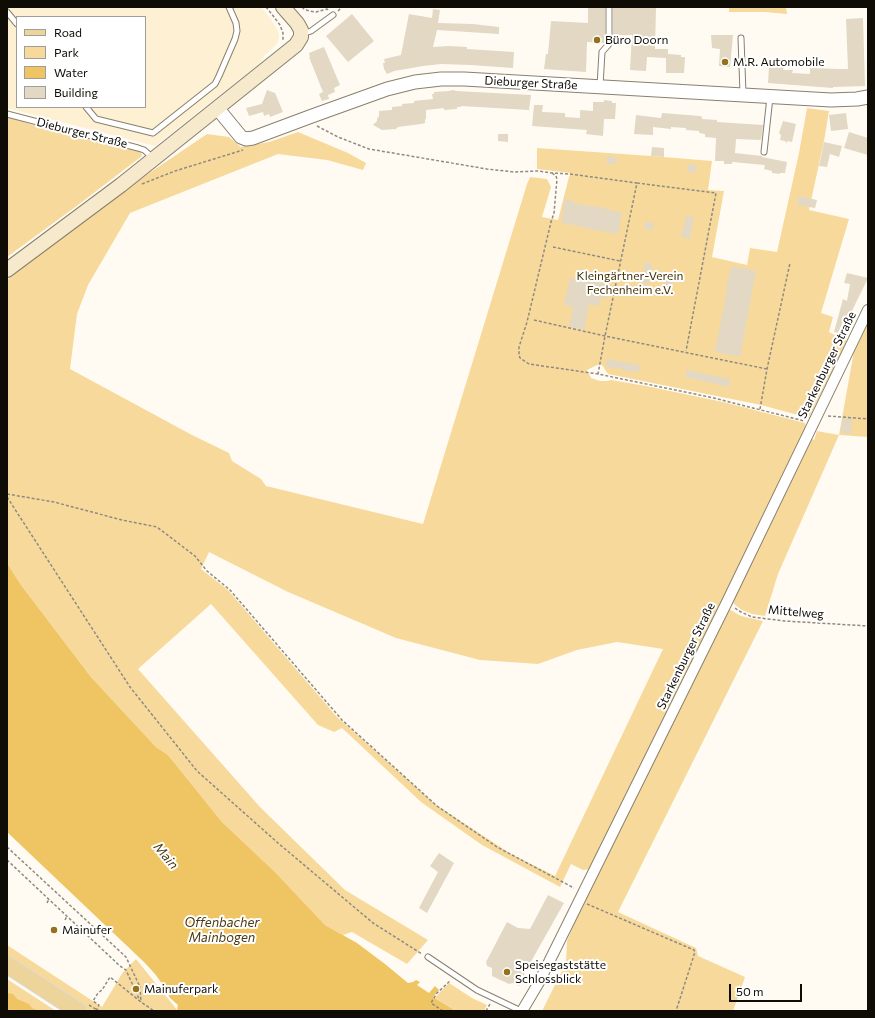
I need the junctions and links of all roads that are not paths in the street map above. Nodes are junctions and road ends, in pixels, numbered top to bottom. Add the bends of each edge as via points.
1 (229, 7) edge
2 (283, 7) edge
3 (609, 7) edge
4 (7, 12) edge
5 (332, 16) road end
6 (16, 23) edge
7 (301, 34) junction
8 (741, 38) dead end
9 (600, 87) junction
10 (743, 95) junction
11 (770, 96) junction
12 (868, 97) edge
13 (87, 108) edge
14 (218, 109) junction
15 (7, 114) edge
16 (764, 152) dead end
17 (154, 158) junction
18 (7, 270) edge
19 (868, 310) edge
20 (428, 957) road end
21 (7, 965) edge
22 (78, 1011) edge
23 (521, 1011) edge

1 - 13 lane via 237,31 215,84 153,133 96,119
2 - 7 main road via 298,23
3 - 9 lane via 609,44 602,52
4 - 6 lane
5 - 7 lane via 311,31
7 - 14 main road via 296,45
8 - 10 lane
9 - 10 street, Dieburger Straße
9 - 14 street, Dieburger Straße via 464,79 425,80 399,85 246,139 241,137
10 - 11 street, Dieburger Straße
11 - 12 street, Dieburger Straße via 830,100
11 - 16 lane
14 - 17 main road
15 - 17 lane, Dieburger Straße via 138,148
17 - 18 main road
19 - 23 street, Starkenburger Straße via 538,984
20 - 23 lane, Starkenburger Straße via 477,990
21 - 22 main road

